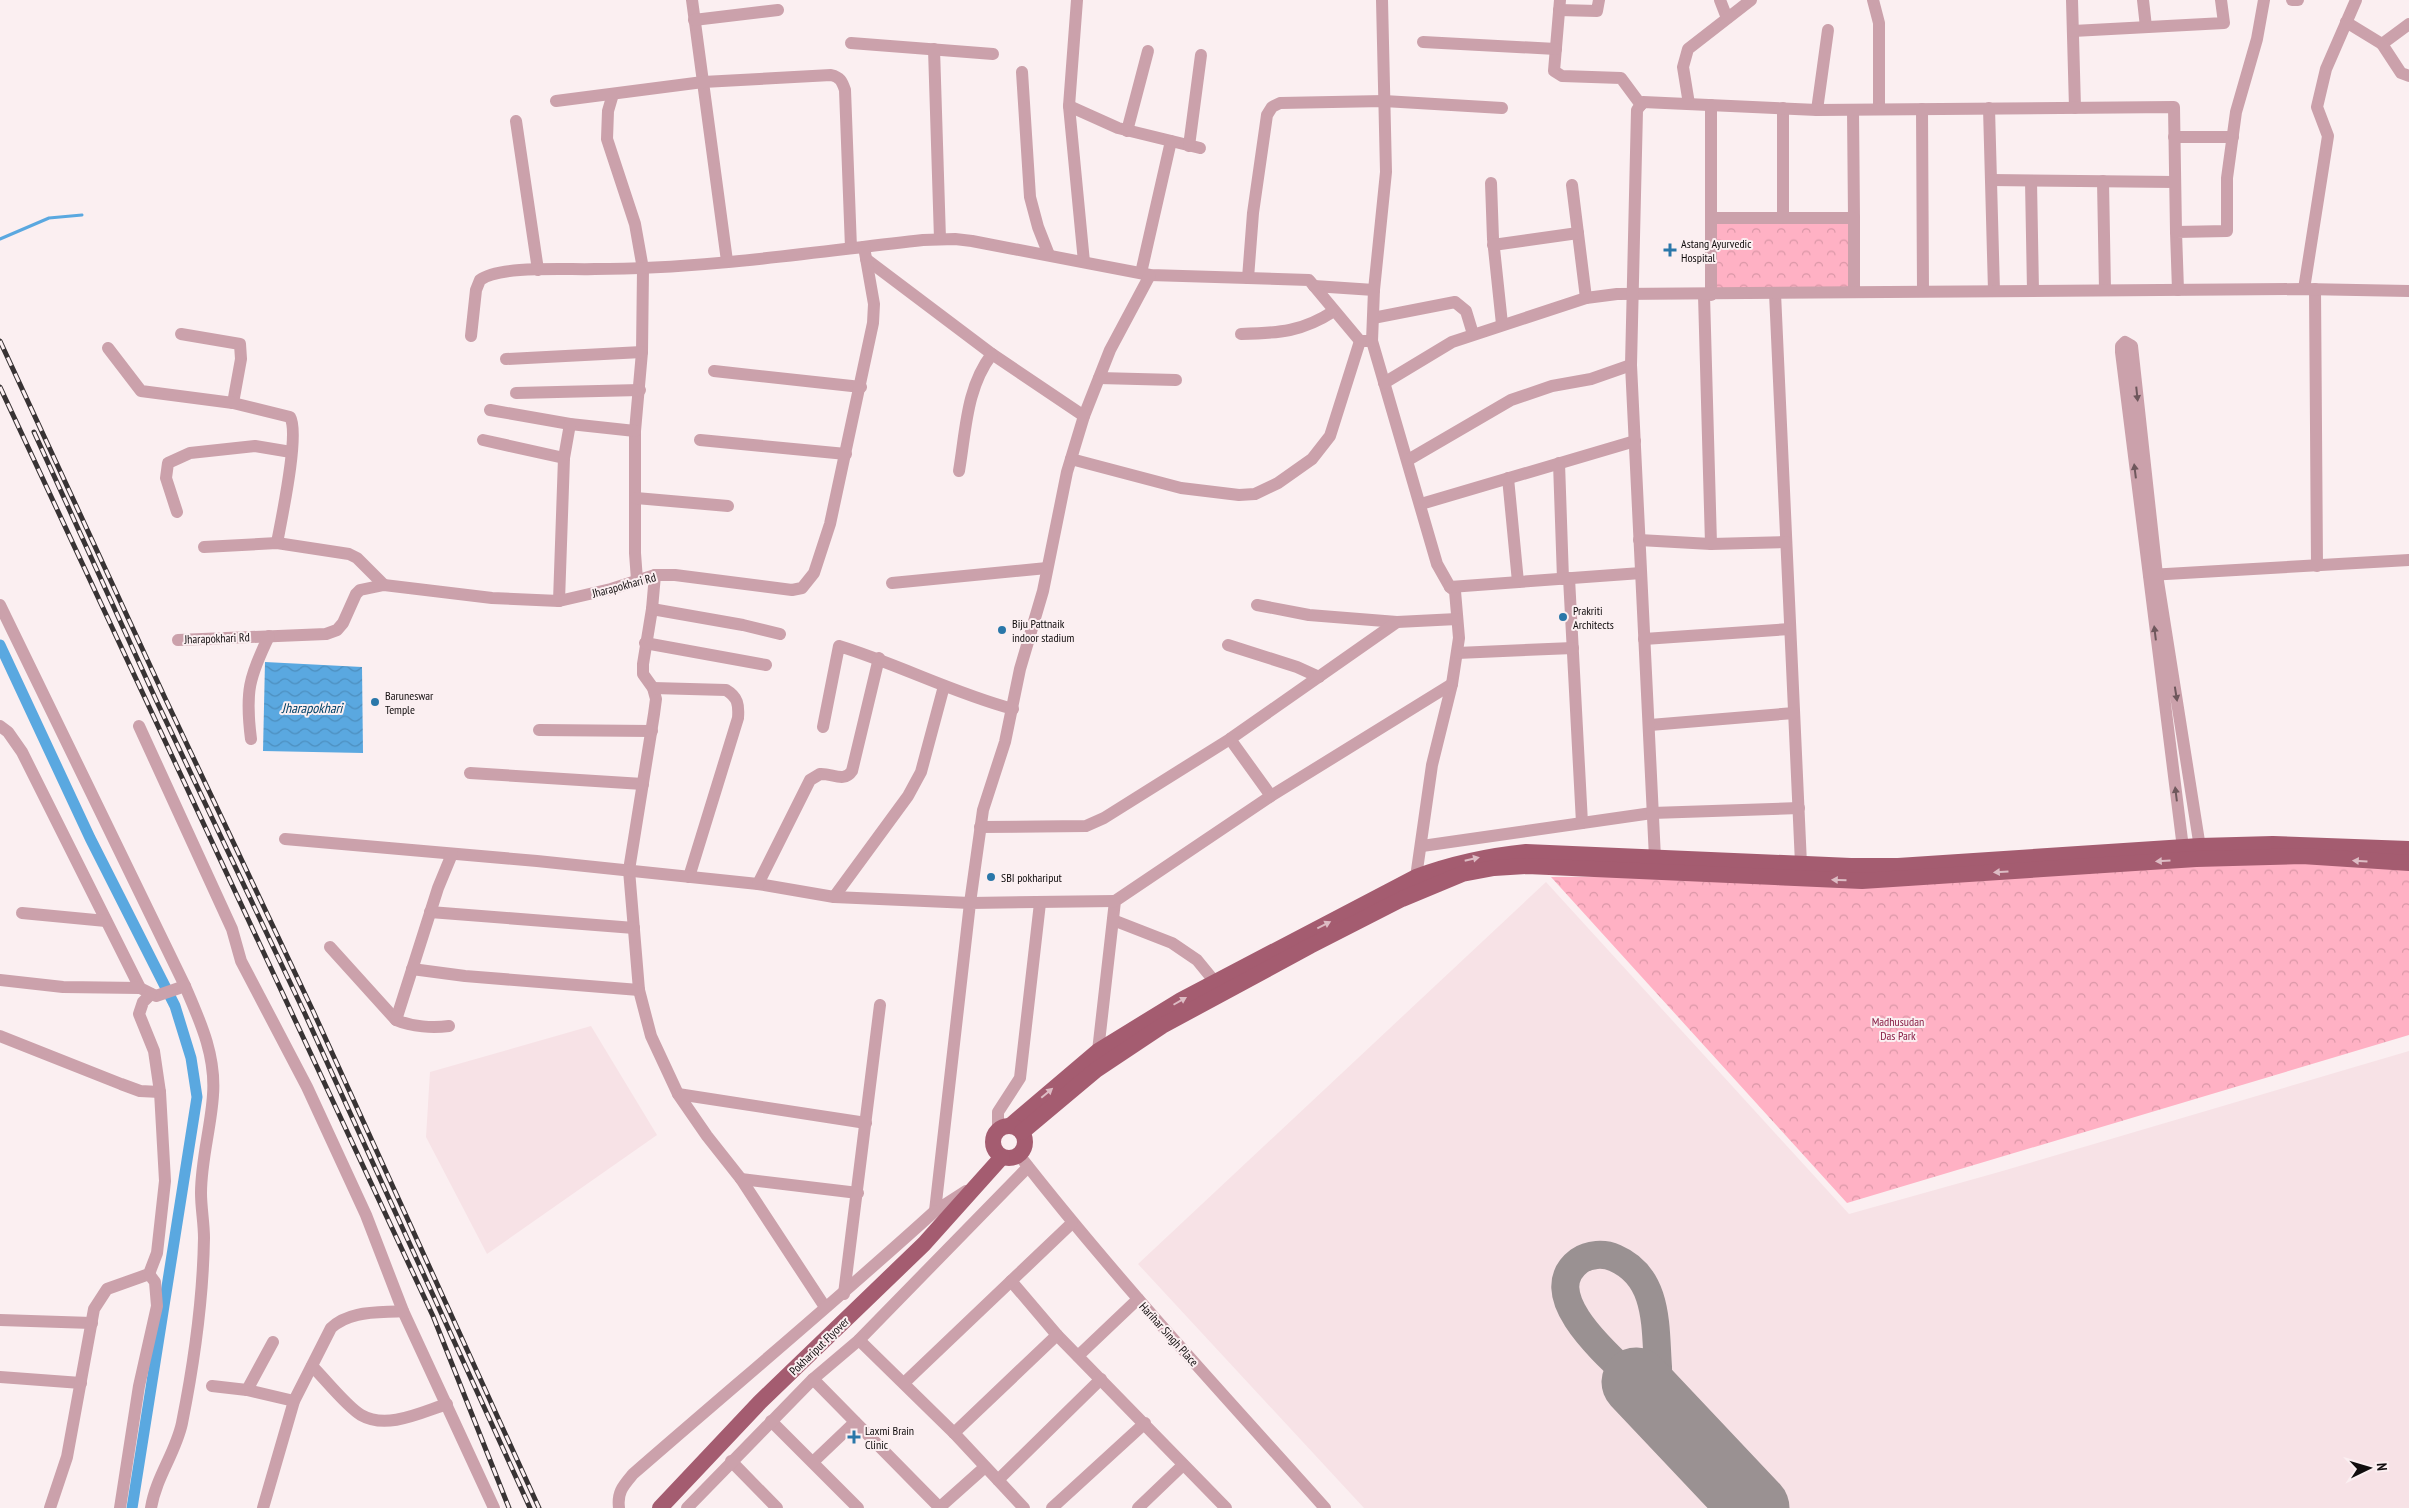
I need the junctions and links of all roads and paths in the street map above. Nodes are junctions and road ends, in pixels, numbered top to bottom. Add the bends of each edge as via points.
1 (692, 0) edge
2 (1078, 0) edge
3 (1382, 0) edge
4 (1599, 0) edge
5 (1720, 0) edge
6 (1752, 0) edge
7 (1873, 0) edge
8 (2072, 0) edge
9 (2143, 0) edge
10 (2221, 0) edge
11 (2264, 0) edge
12 (2292, 0) edge
13 (2298, 0) edge
14 (2356, 0) edge
15 (1559, 5) edge
16 (778, 10) dead end
17 (1727, 18) junction
18 (694, 20) junction
19 (2346, 22) junction
20 (2409, 24) edge
21 (2146, 27) junction
22 (1828, 30) dead end
23 (2073, 31) junction
24 (851, 42) dead end
25 (1423, 42) dead end
26 (2382, 44) junction
27 (934, 49) junction
28 (1556, 49) junction
29 (1148, 51) dead end
30 (993, 54) dead end
31 (1201, 55) dead end
32 (1022, 72) dead end
33 (2409, 76) edge
34 (703, 82) junction
35 (612, 94) junction
36 (556, 101) dead end
37 (1384, 101) junction
38 (1689, 104) junction
39 (1641, 105) junction
40 (1711, 105) junction
41 (1069, 106) junction
42 (1502, 108) dead end
43 (1783, 108) junction
44 (1989, 108) junction
45 (2075, 108) junction
46 (1880, 109) junction
47 (1922, 109) junction
48 (1817, 110) junction
49 (1853, 110) junction
50 (516, 121) dead end
51 (1127, 131) junction
52 (2174, 137) junction
53 (2233, 137) junction
54 (1171, 141) junction
55 (1991, 180) junction
56 (2031, 180) junction
57 (2103, 181) junction
58 (2175, 182) junction
59 (1491, 183) dead end
60 (1572, 184) dead end
61 (1711, 218) junction
62 (1782, 218) junction
63 (1854, 218) junction
64 (2176, 232) junction
65 (1578, 233) junction
66 (940, 239) junction
67 (1493, 245) junction
68 (851, 248) junction
69 (865, 253) junction
70 (1049, 255) junction
71 (727, 261) junction
72 (1084, 262) junction
73 (643, 269) junction
74 (538, 270) junction
75 (1145, 274) junction
76 (1248, 278) junction
77 (1314, 286) junction
78 (2309, 289) junction
79 (1374, 290) junction
80 (2105, 290) junction
81 (2178, 290) junction
82 (1923, 291) junction
83 (1994, 291) junction
84 (2033, 291) junction
85 (2409, 291) edge
86 (1635, 292) junction
87 (1854, 292) junction
88 (1776, 293) junction
89 (1708, 295) junction
90 (1586, 298) junction
91 (1334, 311) junction
92 (1373, 318) junction
93 (1502, 324) junction
94 (181, 334) dead end
95 (1242, 334) dead end
96 (1474, 334) junction
97 (471, 336) dead end
98 (1366, 341) junction
99 (108, 348) dead end
100 (642, 352) junction
101 (992, 354) junction
102 (506, 360) dead end
103 (1632, 365) junction
104 (714, 371) dead end
105 (1099, 378) junction
106 (1176, 380) dead end
107 (1384, 383) junction
108 (861, 387) junction
109 (640, 390) junction
110 (516, 393) dead end
111 (232, 403) junction
112 (490, 410) dead end
113 (1084, 416) junction
114 (570, 424) junction
115 (635, 431) junction
116 (483, 440) dead end
117 (700, 440) dead end
118 (1636, 441) junction
119 (291, 452) junction
120 (846, 454) junction
121 (564, 458) junction
122 (1071, 459) junction
123 (1408, 460) junction
124 (1559, 463) junction
125 (959, 471) dead end
126 (1508, 478) junction
127 (636, 498) junction
128 (1421, 504) junction
129 (728, 506) dead end
130 (177, 512) dead end
131 (1639, 540) junction
132 (1786, 542) junction
133 (277, 543) junction
134 (1711, 544) junction
135 (204, 547) dead end
136 (2409, 560) edge
137 (2317, 566) junction
138 (1047, 568) junction
139 (1641, 573) junction
140 (655, 575) junction
141 (2152, 575) junction
142 (1566, 578) junction
143 (637, 580) junction
144 (1518, 582) junction
145 (892, 583) dead end
146 (384, 585) junction
147 (1450, 588) junction
148 (559, 601) junction
149 (0, 605) edge
150 (1257, 606) dead end
151 (652, 610) junction
152 (1457, 619) junction
153 (1397, 622) junction
154 (1790, 629) junction
155 (780, 634) dead end
156 (269, 636) junction
157 (1644, 639) junction
158 (178, 640) dead end
159 (645, 643) junction
160 (1228, 645) dead end
161 (1573, 648) junction
162 (1457, 653) junction
163 (879, 658) junction
164 (766, 664) dead end
165 (1319, 677) junction
166 (1452, 684) junction
167 (944, 686) junction
168 (653, 688) junction
169 (1013, 708) junction
170 (1794, 713) junction
171 (1650, 725) junction
172 (0, 726) edge
173 (139, 726) dead end
174 (823, 727) dead end
175 (539, 730) dead end
176 (652, 731) junction
177 (251, 739) dead end
178 (1230, 739) junction
179 (470, 772) dead end
180 (643, 784) junction
181 (1272, 796) junction
182 (1799, 808) junction
183 (1652, 814) junction
184 (1582, 823) junction
185 (980, 827) junction
186 (284, 839) dead end
187 (1422, 846) junction
188 (2409, 849) edge
189 (2192, 853) junction
190 (452, 854) junction
191 (1655, 858) junction
192 (2409, 863) edge
193 (1801, 864) junction
194 (629, 870) junction
195 (689, 876) junction
196 (1416, 877) junction
197 (758, 884) junction
198 (834, 897) junction
199 (1115, 902) junction
200 (970, 903) junction
201 (1040, 904) junction
202 (430, 912) junction
203 (22, 913) dead end
204 (1112, 920) junction
205 (106, 921) junction
206 (634, 928) junction
207 (330, 947) dead end
208 (412, 969) junction
209 (0, 980) edge
210 (1215, 982) junction
211 (182, 987) junction
212 (639, 990) junction
213 (149, 993) junction
214 (880, 1005) dead end
215 (396, 1020) junction
216 (449, 1026) dead end
217 (0, 1036) edge
218 (1098, 1051) junction
219 (160, 1092) junction
220 (678, 1094) junction
221 (866, 1123) junction
222 (1011, 1129) junction
223 (1016, 1160) junction
224 (741, 1178) junction
225 (978, 1184) junction
226 (858, 1193) junction
227 (935, 1211) junction
228 (1072, 1223) junction
229 (149, 1274) junction
230 (1011, 1281) junction
231 (844, 1294) junction
232 (1138, 1299) junction
233 (825, 1307) junction
234 (404, 1311) junction
235 (0, 1320) edge
236 (92, 1323) junction
237 (1058, 1335) junction
238 (860, 1340) junction
239 (273, 1342) dead end
240 (1078, 1356) junction
241 (312, 1366) junction
242 (0, 1377) edge
243 (813, 1379) junction
244 (1101, 1379) junction
245 (81, 1382) junction
246 (904, 1382) junction
247 (212, 1386) dead end
248 (247, 1390) junction
249 (294, 1401) junction
250 (447, 1404) junction
251 (771, 1421) junction
252 (855, 1422) junction
253 (1145, 1424) junction
254 (954, 1433) junction
255 (732, 1462) junction
256 (813, 1462) junction
257 (1183, 1465) junction
258 (984, 1467) junction
259 (998, 1480) junction
260 (1221, 1506) edge
261 (1320, 1506) edge
262 (50, 1508) edge
263 (120, 1508) edge
264 (151, 1508) edge
265 (263, 1508) edge
266 (494, 1508) edge
267 (619, 1508) edge
268 (660, 1508) edge
269 (687, 1508) edge
270 (777, 1508) edge
271 (858, 1508) edge
272 (939, 1508) edge
273 (1024, 1508) edge
274 (1052, 1508) edge
275 (1138, 1508) edge

1 - 18 street
2 - 41 street
3 - 37 street
4 - 15 street via 1597,11
5 - 17 street
6 - 17 street
7 - 46 street via 1879,23
8 - 23 street
9 - 21 street
10 - 21 street via 2224,22
11 - 53 street via 2257,39 2236,112
12 - 13 street
14 - 19 street
15 - 28 street
16 - 18 street
17 - 38 street via 1688,49 1684,67
18 - 34 street
19 - 26 street
19 - 78 street via 2326,69 2317,107 2328,136
20 - 26 street
21 - 23 street
22 - 48 street
23 - 45 street
24 - 27 street
25 - 28 street
26 - 33 street via 2401,73
27 - 30 street
27 - 66 street
28 - 39 street via 1554,71 1562,76 1621,78
29 - 51 street
31 - 54 street via 1195,147
32 - 70 street via 1030,197
34 - 35 street
34 - 68 street via 830,75 842,81 845,90
34 - 71 street
35 - 36 street
35 - 73 street via 607,139 635,224
37 - 42 street
37 - 76 street via 1280,104 1272,107 1267,115 1253,213
37 - 79 street via 1386,172
38 - 39 street via 1643,102
38 - 40 street
39 - 86 street via 1637,110
40 - 43 street
40 - 61 street
41 - 51 street
41 - 72 street
43 - 48 street
43 - 62 street
44 - 45 street
44 - 47 street
44 - 55 street
45 - 52 street via 2174,107
46 - 47 street
46 - 49 street
47 - 82 street
48 - 49 street
49 - 63 street
50 - 74 street
51 - 54 street
52 - 53 street
52 - 58 street
53 - 64 street via 2227,231
54 - 75 street
55 - 56 street
55 - 83 street
56 - 57 street
56 - 84 street
57 - 58 street
57 - 80 street
58 - 64 street
59 - 67 street
60 - 65 street
61 - 62 street
61 - 89 street
62 - 63 street
63 - 87 street
64 - 81 street
65 - 67 street
65 - 90 street
66 - 69 street
66 - 70 street
67 - 93 street
68 - 69 street
68 - 71 street
69 - 101 street
69 - 108 street, Jharapokhari Rd via 874,304
70 - 72 street
71 - 73 street
72 - 75 street
73 - 74 street
73 - 100 street
74 - 97 street via 492,273 480,280
75 - 76 street
75 - 105 street
76 - 77 street via 1304,279
77 - 79 street
77 - 91 street
78 - 81 street
78 - 85 street
78 - 137 street
79 - 92 street
80 - 81 street
80 - 84 street
82 - 83 street
82 - 87 street
83 - 84 street
86 - 89 street
86 - 90 street
86 - 103 street
87 - 88 street
88 - 89 street
88 - 132 street
89 - 134 street
90 - 93 street
91 - 95 street via 1301,329
91 - 98 street
92 - 96 street via 1455,302 1466,311
92 - 98 street
93 - 96 street
94 - 111 street via 240,344 241,359
96 - 107 street via 1452,342
98 - 107 street
98 - 122 street via 1330,436 1312,459 1278,483 1255,494 1181,488
99 - 111 street via 141,391
100 - 102 street
100 - 109 street
101 - 113 street
101 - 125 street via 973,386
103 - 118 street
103 - 123 street via 1511,400
104 - 108 street
105 - 106 street
105 - 113 street
107 - 123 street
108 - 120 street, Jharapokhari Rd
109 - 110 street
109 - 115 street
111 - 119 street via 290,417 293,426
112 - 114 street
113 - 122 street
114 - 115 street
114 - 121 street
115 - 127 street
116 - 121 street
117 - 120 street
118 - 124 street
118 - 131 street
119 - 130 street via 255,446 180,456 168,463 166,470
119 - 133 street
120 - 140 street, Jharapokhari Rd via 830,524 814,572 802,588 792,590
121 - 148 street
122 - 138 street
123 - 128 street
124 - 126 street
124 - 142 street
126 - 128 street
126 - 144 street
127 - 129 street
127 - 143 street
128 - 147 street via 1438,564
131 - 134 street
131 - 139 street
132 - 134 street
132 - 154 street
133 - 135 street
133 - 146 street via 349,554 367,566
136 - 137 street
137 - 141 street
138 - 145 street
138 - 169 street
139 - 142 street
139 - 157 street
140 - 143 street, Jharapokhari Rd
140 - 151 street
141 -> 141 street via 2121,352 2125,342 2132,346
141 - 189 street
142 - 144 street
142 - 161 street
143 - 148 street, Jharapokhari Rd
144 - 147 street
146 - 148 street, Jharapokhari Rd via 492,598
146 - 156 street, Jharapokhari Rd via 360,590 344,623 337,630 326,634
147 - 152 street via 1455,591
149 - 211 street
150 - 153 street via 1309,615
151 - 155 street via 743,624
151 - 159 street
152 - 153 street
152 - 162 street
153 - 165 street
154 - 157 street
154 - 170 street
156 - 158 street, Jharapokhari Rd
156 - 177 street via 249,682
157 - 171 street
159 - 164 street
159 - 168 street via 643,674
160 - 165 street
161 - 162 street
161 - 184 street
162 - 166 street
163 - 167 street
163 - 174 street via 839,646
163 - 197 street via 852,771 844,778 825,773 810,780
165 - 178 street
166 - 181 street
166 - 187 street via 1432,764
167 - 169 street
167 - 198 street via 921,772 908,796
168 - 176 street via 656,699
168 - 195 street via 726,690 734,694 739,704 738,718
169 - 185 street
170 - 171 street
170 - 182 street
171 - 183 street
172 - 205 street via 22,752
173 - 234 street via 232,930 241,961 307,1088 366,1215
175 - 176 street
176 - 180 street
178 - 181 street
178 - 185 street via 1086,826
179 - 180 street
180 - 194 street
181 - 199 street
182 - 183 street
182 - 193 street
183 - 184 street
183 - 191 street
184 - 187 street
185 - 200 street
186 - 190 street
187 - 196 street
188 - 189 main road via 2273,844
192 -> 189 main road
189 - 193 main road via 1898,866
189 -> 222 main road via 1862,881 1527,866 1462,874 1402,899 1162,1026
190 - 194 street
190 - 202 street
191 - 193 main road
196 -> 191 main road via 1483,856 1526,852
194 - 195 street
194 - 206 street
195 - 197 street
210 -> 196 main road
197 - 198 street
198 - 200 street
199 - 201 street
199 - 204 street
200 - 201 street
200 - 227 street
201 - 222 street via 1020,1078 998,1112
202 - 206 street
202 - 208 street
203 - 205 street
204 - 210 street via 1172,943 1197,960
204 - 218 street
205 - 213 street
206 - 212 street
207 - 215 street
208 - 212 street via 482,978
208 - 215 street
209 - 213 street
218 -> 210 main road
211 - 213 street
211 - 264 street via 202,1024 213,1070 201,1193 204,1258 182,1423 158,1481
212 - 220 street via 651,1036
213 - 219 street via 140,1014 154,1051
214 - 221 street
215 - 216 street
217 - 219 street via 140,1091
222 -> 218 main road
219 - 229 street via 166,1181 157,1253
220 - 221 street
220 - 224 street
221 - 226 street
222 - 223 main road via 1025,1146
222 - 223 main road via 994,1138 993,1143 998,1154
223 - 225 main road, Pokhariput Flyover
223 - 228 street, Harihar Singh Place
223 - 238 street
224 - 226 street
224 - 233 street
225 - 227 street
225 - 268 main road, Pokhariput Flyover via 924,1244 760,1402
226 - 231 street
227 - 231 street
228 - 230 street
228 - 232 street, Harihar Singh Place
229 - 236 street via 107,1289 94,1309
229 - 263 street via 155,1282 156,1306 139,1386
230 - 237 street
230 - 246 street
231 - 233 street
232 - 240 street
232 - 261 street, Harihar Singh Place
233 - 267 street via 633,1474 621,1488
234 - 241 street via 351,1315 341,1319 331,1328
234 - 250 street
235 - 236 street
236 - 245 street
237 - 240 street
237 - 254 street
238 - 243 street
238 - 246 street
239 - 248 street
240 - 244 street
241 - 249 street
241 - 250 street via 360,1414 370,1419 398,1419
242 - 245 street
243 - 251 street
243 - 252 street
244 - 253 street
244 - 259 street
245 - 262 street via 67,1457
246 - 254 street
247 - 248 street
248 - 249 street
249 - 265 street
250 - 266 street
251 - 255 street
251 - 256 street
252 - 256 street
252 - 272 street
253 - 257 street
253 - 274 street
254 - 258 street
255 - 269 street
255 - 270 street
256 - 271 street
257 - 260 street
257 - 275 street
258 - 259 street
258 - 272 street
259 - 273 street

